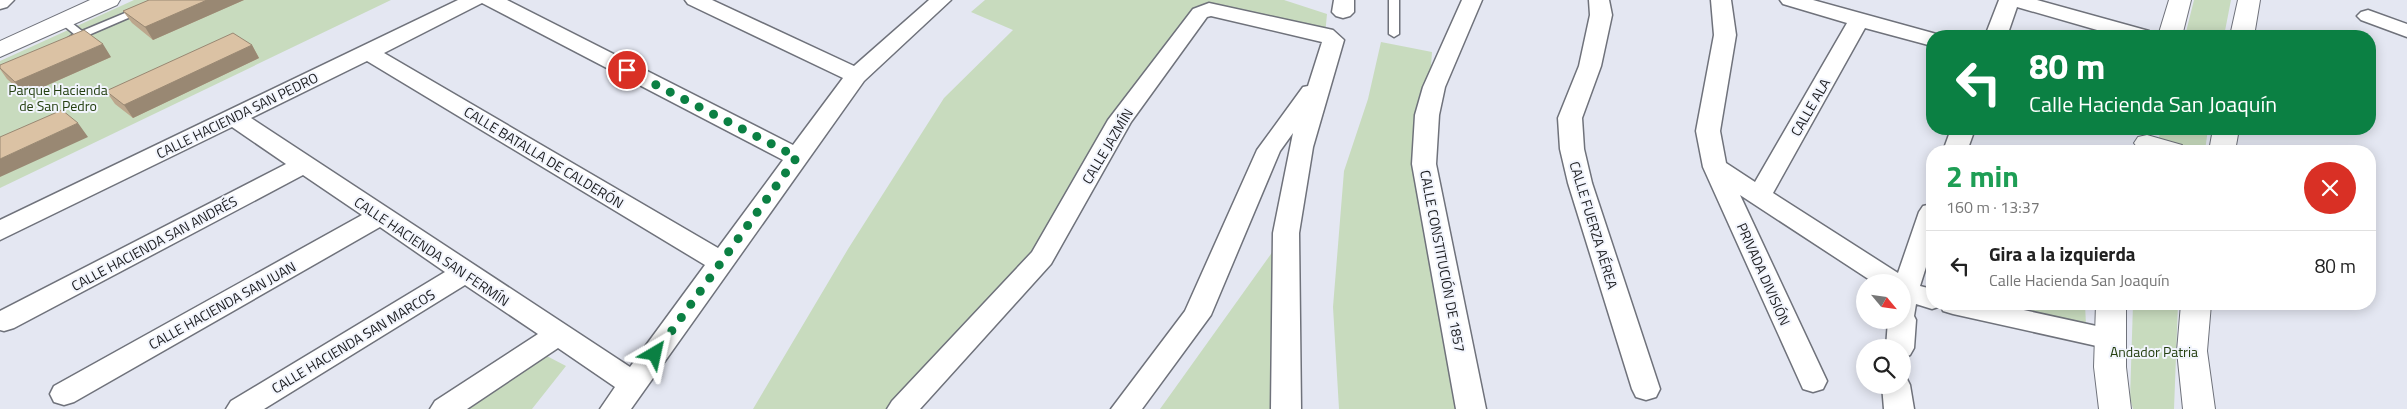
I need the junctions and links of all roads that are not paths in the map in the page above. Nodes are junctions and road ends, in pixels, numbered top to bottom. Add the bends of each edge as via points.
1 (4, 0) edge
2 (109, 0) edge
3 (165, 0) edge
4 (474, 0) edge
5 (491, 0) edge
6 (695, 0) edge
7 (1394, 0) edge
8 (1472, 0) edge
9 (1599, 0) edge
10 (1721, 0) edge
11 (1790, 0) edge
12 (2009, 0) edge
13 (2014, 0) edge
14 (2180, 0) edge
15 (2248, 0) edge
16 (0, 3) edge
17 (927, 3) edge
18 (2368, 16) dead end
19 (1859, 20) junction
20 (1998, 30) edge
21 (2120, 30) edge
22 (2172, 30) edge
23 (2243, 30) edge
24 (2407, 31) edge
25 (69, 33) junction
26 (1394, 34) dead end
27 (1926, 38) edge
28 (0, 50) edge
29 (367, 52) junction
30 (1324, 73) junction
31 (856, 76) junction
32 (233, 117) junction
33 (797, 157) junction
34 (303, 165) junction
35 (1715, 168) junction
36 (1760, 195) junction
37 (380, 216) junction
38 (1926, 228) edge
39 (0, 231) edge
40 (721, 262) junction
41 (465, 272) junction
42 (1886, 274) edge
43 (1908, 274) edge
44 (1911, 288) edge
45 (1926, 296) edge
46 (1981, 310) edge
47 (2111, 310) edge
48 (2195, 310) edge
49 (4, 321) dead end
50 (556, 335) junction
51 (2110, 339) junction
52 (1813, 381) dead end
53 (633, 384) junction
54 (1646, 390) dead end
55 (64, 394) dead end
56 (241, 409) edge
57 (445, 409) edge
58 (615, 409) edge
59 (902, 409) edge
60 (1126, 409) edge
61 (1286, 409) edge
62 (1471, 409) edge
63 (2115, 409) edge
64 (2199, 409) edge

1 - 16 street
2 - 25 street
3 - 25 lane
4 - 29 street, CALLE HACIENDA SAN PEDRO
5 - 33 street
6 - 31 street
7 - 26 lane
8 - 62 street, CALLE CONSTITUCIÓN DE 1857 via 1434,87 1427,115 1424,164
9 - 54 street, CALLE FUERZA AÉREA via 1601,16 1590,66 1570,118 1572,149
10 - 35 street, PRIVADA DIVISIÓN via 1725,35 1708,131
11 - 19 street
12 - 20 street
13 - 21 street
14 - 22 street
15 - 23 street
17 - 31 street
18 - 24 street
19 - 27 street
19 - 36 street, CALLE ALA
25 - 28 street
29 - 32 street, CALLE HACIENDA SAN PEDRO
29 - 40 street, CALLE BATALLA DE CALDERÓN
30 - 59 street, CALLE JAZMÍN via 1333,43 1330,37 1215,10 1200,14 1120,120 1042,258
30 - 60 street, CALLE JAZMÍN via 1269,150 1197,315
30 - 61 street, CALLE JAZMÍN via 1301,147 1286,233
31 - 33 street
32 - 34 street, CALLE HACIENDA SAN FERMÍN
32 - 39 street, CALLE HACIENDA SAN PEDRO
33 - 40 street
34 - 37 street, CALLE HACIENDA SAN FERMÍN
34 - 49 street, CALLE HACIENDA SAN ANDRÉS
35 - 36 street
35 - 52 street, PRIVADA DIVISIÓN
36 - 42 street
37 - 41 street, CALLE HACIENDA SAN FERMÍN
37 - 55 street, CALLE HACIENDA SAN JUAN
38 - 43 street
40 - 53 street
41 - 50 street, CALLE HACIENDA SAN FERMÍN
41 - 56 street, CALLE HACIENDA SAN MARCOS
44 - 45 street
46 - 51 street
47 - 51 street
48 - 64 street via 2192,351
50 - 53 street, CALLE HACIENDA SAN FERMÍN
50 - 57 street
51 - 63 street
53 - 58 street

